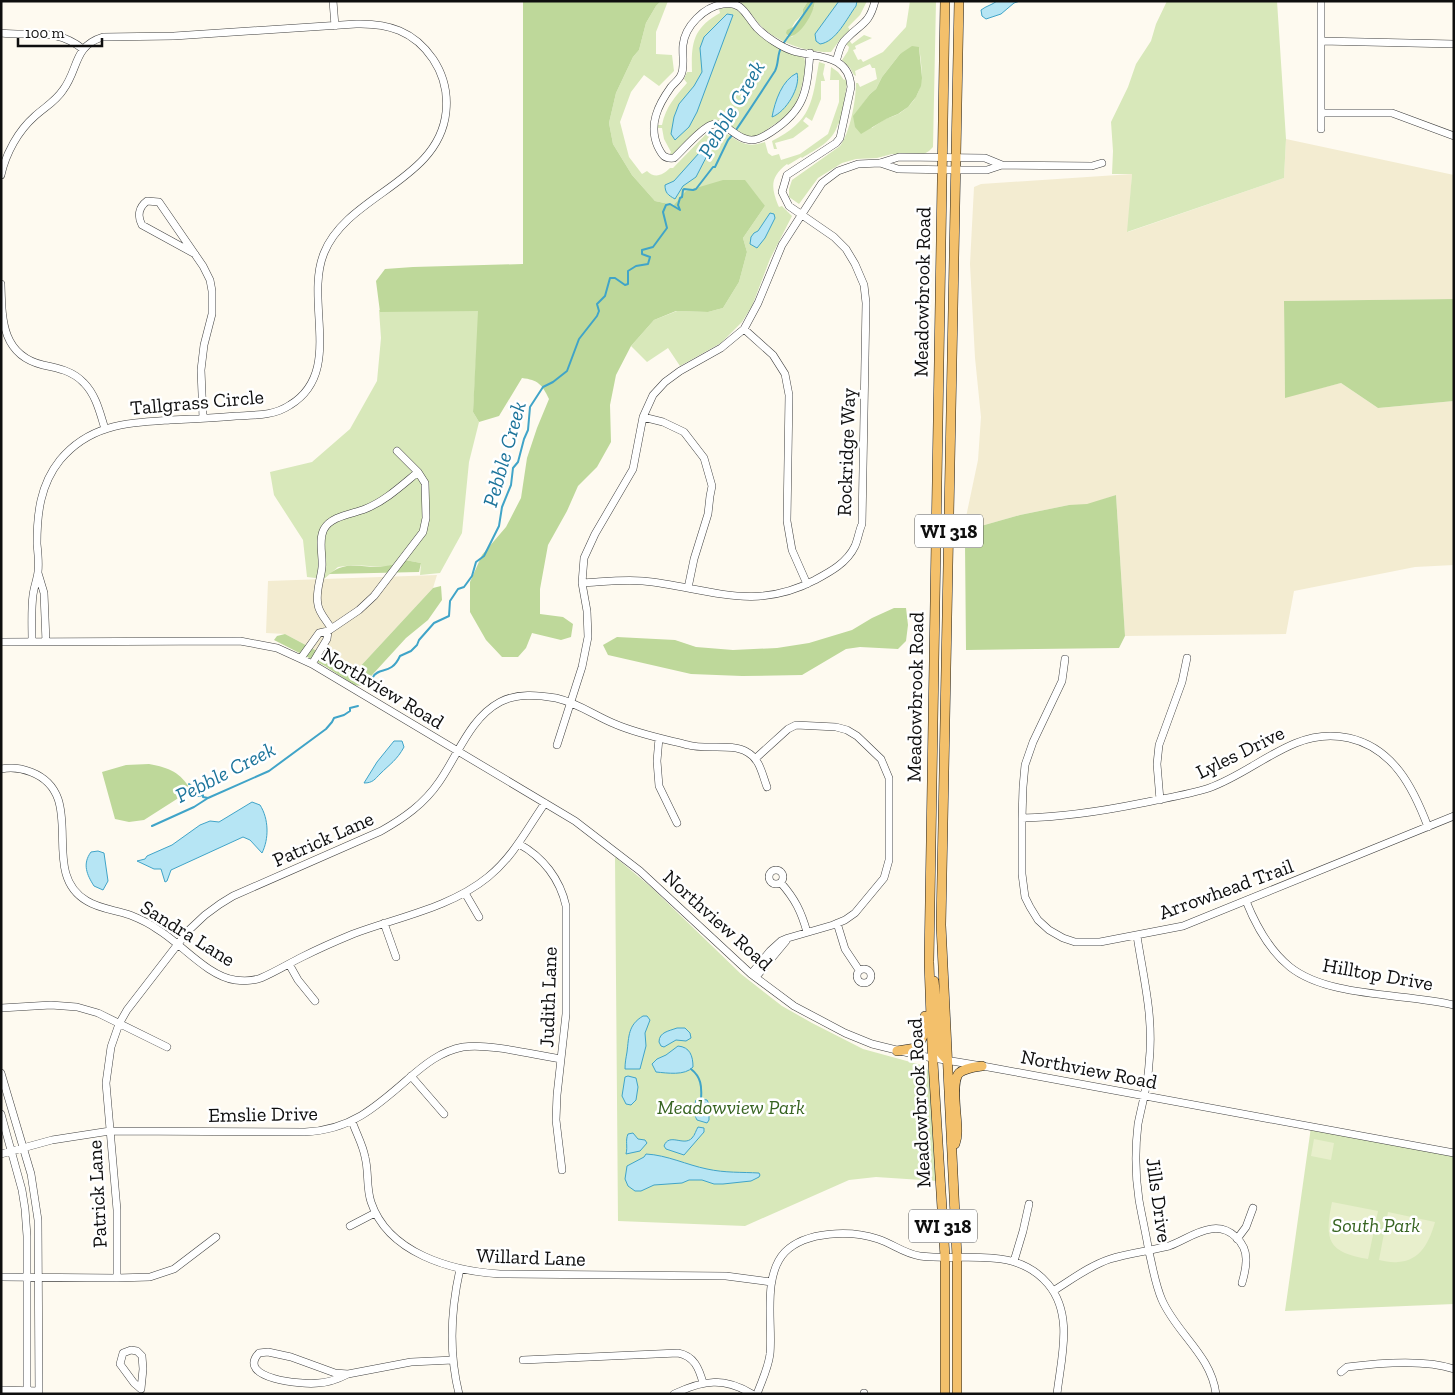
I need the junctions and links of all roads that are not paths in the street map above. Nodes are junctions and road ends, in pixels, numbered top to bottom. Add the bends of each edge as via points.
1 (333, 1) edge
2 (875, 1) edge
3 (945, 1) edge
4 (959, 1) edge
5 (1322, 1) edge
6 (335, 26) junction
7 (1, 33) edge
8 (1321, 40) junction
9 (1454, 44) edge
10 (82, 49) junction
11 (810, 54) junction
12 (836, 61) junction
13 (1321, 113) junction
14 (1321, 129) dead end
15 (1454, 136) edge
16 (942, 158) junction
17 (956, 158) junction
18 (880, 162) junction
19 (1102, 163) dead end
20 (1002, 165) junction
21 (942, 170) junction
22 (956, 170) junction
23 (1, 175) edge
24 (800, 214) junction
25 (195, 254) junction
26 (1, 284) edge
27 (744, 329) junction
28 (643, 417) junction
29 (203, 418) junction
30 (105, 429) junction
31 (397, 451) dead end
32 (418, 472) junction
33 (38, 573) junction
34 (582, 583) junction
35 (807, 584) junction
36 (688, 588) junction
37 (329, 630) junction
38 (1, 642) edge
39 (32, 642) junction
40 (46, 642) junction
41 (301, 658) junction
42 (1187, 658) dead end
43 (1065, 659) dead end
44 (312, 664) junction
45 (569, 702) junction
46 (659, 738) junction
47 (557, 745) dead end
48 (458, 751) junction
49 (756, 758) junction
50 (1, 769) edge
51 (767, 787) dead end
52 (1160, 800) junction
53 (545, 803) junction
54 (1454, 816) edge
55 (1022, 818) junction
56 (677, 823) dead end
57 (1428, 827) junction
58 (519, 844) junction
59 (781, 883) dead end
60 (465, 893) junction
61 (1246, 901) junction
62 (479, 917) dead end
63 (384, 923) junction
64 (837, 924) junction
65 (807, 932) junction
66 (1138, 936) junction
67 (178, 944) junction
68 (396, 957) dead end
69 (289, 964) junction
70 (929, 967) junction
71 (860, 970) dead end
72 (753, 975) junction
73 (315, 1001) dead end
74 (1454, 1005) edge
75 (1, 1008) edge
76 (119, 1024) junction
77 (167, 1047) dead end
78 (897, 1051) junction
79 (933, 1058) junction
80 (561, 1059) junction
81 (947, 1060) junction
82 (982, 1066) junction
83 (1, 1073) edge
84 (412, 1076) junction
85 (1144, 1096) junction
86 (1, 1114) edge
87 (444, 1114) dead end
88 (352, 1121) junction
89 (110, 1131) junction
90 (23, 1148) junction
91 (12, 1151) junction
92 (1454, 1153) edge
93 (1, 1154) edge
94 (952, 1157) junction
95 (562, 1170) dead end
96 (1029, 1204) dead end
97 (1253, 1208) dead end
98 (375, 1213) junction
99 (350, 1226) dead end
100 (216, 1237) dead end
101 (1237, 1238) junction
102 (1149, 1251) junction
103 (945, 1257) junction
104 (957, 1257) junction
105 (1014, 1261) junction
106 (460, 1269) junction
107 (1, 1277) edge
108 (27, 1278) junction
109 (40, 1278) junction
110 (117, 1278) junction
111 (772, 1282) junction
112 (1242, 1283) dead end
113 (1054, 1291) junction
114 (454, 1360) junction
115 (523, 1360) dead end
116 (1454, 1369) edge
117 (1341, 1372) dead end
118 (348, 1374) junction
119 (703, 1383) junction
120 (1, 1390) edge
121 (140, 1391) edge
122 (27, 1392) edge
123 (39, 1392) edge
124 (460, 1394) edge
125 (674, 1394) edge
126 (752, 1394) edge
127 (757, 1394) edge
128 (945, 1394) edge
129 (958, 1394) edge
130 (1057, 1394) edge
131 (1216, 1394) edge

1 - 6 street
2 - 12 street via 871,16 845,39
3 - 16 main road, Meadowbrook Road / WI 318
4 - 17 main road, Meadowbrook Road / WI 318
5 - 8 street
6 - 10 street, Tallgrass Circle via 174,36 110,36
6 - 29 street, Tallgrass Circle via 371,24 396,28 424,47 444,82 444,126 427,156 348,221 328,244 318,274 319,362 304,394 291,405 270,413
7 - 10 street via 54,35
8 - 9 street
8 - 13 street
10 - 23 street via 65,88 20,132
11 - 11 street via 780,44 758,29 739,6 729,3 703,12 692,23 683,42 682,74 662,100 654,120 654,139 662,155 674,158 713,124 744,139 754,140 784,124 800,105
11 - 12 street
12 - 24 street, Rockridge Way via 848,76 851,87 840,138 787,175 782,192 789,206
13 - 14 street
13 - 15 street via 1392,112
16 - 17 street
16 - 18 street via 899,157
16 - 21 main road, Meadowbrook Road / WI 318
17 - 20 street via 985,158
17 - 22 main road, Meadowbrook Road / WI 318
18 - 21 street via 898,169
18 - 24 street via 858,164 838,171 822,183
19 - 20 street via 1092,166
20 - 22 street via 987,170
21 - 22 street
21 - 70 main road, Meadowbrook Road / WI 318
22 - 81 main road, Meadowbrook Road / WI 318 via 941,925
24 - 27 street via 782,245
24 - 35 street, Rockridge Way via 846,249 864,285 866,304 862,524 854,548 836,569
25 - 25 street via 159,202 147,201 142,205 139,216 142,225
25 - 29 street via 207,273 213,297 201,370
26 - 30 street, Tallgrass Circle via 2,319 12,344 30,360 66,370 81,380 91,393
27 - 28 street via 721,348 665,382 653,395
27 - 35 street via 773,355 785,374 789,395 787,521 792,550
28 - 34 street via 633,469 584,558
28 - 36 street via 684,432 704,458 712,486 708,514
29 - 30 street, Tallgrass Circle via 141,422
30 - 33 street, Tallgrass Circle via 76,445 48,479 38,511
31 - 32 street
32 - 37 street via 425,483 423,532 374,596
32 - 37 street via 384,500 334,520 323,531 317,595 318,606
33 - 39 street, Tallgrass Circle via 33,593
33 - 40 street, Tallgrass Circle via 44,594
34 - 36 street, Rockridge Way via 642,581
34 - 45 street via 588,637 582,667
35 - 36 street, Rockridge Way via 774,595 751,597
37 - 41 street via 319,633
37 - 44 street
38 - 39 street, Northview Road
39 - 40 street, Northview Road
40 - 41 street, Northview Road via 240,642 269,645
41 - 44 street, Northview Road
42 - 52 street via 1182,682 1159,745
43 - 55 street, Arrowhead Trail via 1062,681 1028,758 1023,782
44 - 48 street, Northview Road
45 - 46 street, Patrick Lane via 613,724
45 - 47 street
45 - 48 street, Patrick Lane via 544,696 503,701 482,715
46 - 49 street, Patrick Lane via 703,748 741,749
46 - 56 street via 656,761 659,786
48 - 53 street, Northview Road
48 - 67 street, Patrick Lane via 429,794 402,819 233,896 205,915
49 - 51 street
49 - 64 street via 796,725 836,727 857,736 886,768 889,778 888,868 877,888 855,913
50 - 67 street, Sandra Lane via 20,769 36,774 56,794 62,811 65,872 84,899 146,922
52 - 55 street, Lyles Drive via 1095,812
52 - 57 street, Lyles Drive via 1219,784 1296,743 1335,736 1357,740 1383,753 1413,791
53 - 58 street, Sandra Lane
53 - 72 street, Northview Road via 575,821 640,871
54 - 57 street, Arrowhead Trail
55 - 66 street, Arrowhead Trail via 1023,887 1038,920 1057,935 1075,942
57 - 61 street, Arrowhead Trail
58 - 60 street, Sandra Lane via 495,872
58 - 80 street, Judith Lane via 546,865 561,890 566,906 566,1014
59 - 65 street via 801,911
60 - 62 street
60 - 63 street, Sandra Lane
61 - 66 street, Arrowhead Trail via 1183,926
61 - 74 street, Hilltop Drive via 1266,941 1298,973 1344,988
63 - 68 street
63 - 69 street, Sandra Lane
64 - 65 street
64 - 71 street via 845,949
65 - 72 street via 774,946
66 - 85 street, Jills Drive via 1151,1019
67 - 69 street, Sandra Lane via 217,974 235,980 255,979
67 - 76 street, Patrick Lane via 131,1003
69 - 73 street
70 - 78 main road via 924,991 926,1025 922,1041 916,1048
70 - 79 main road, Meadowbrook Road / WI 318
70 - 81 main road via 936,986 941,1053
72 - 78 street, Northview Road via 818,1020 872,1044
75 - 76 street via 70,1006 98,1013
76 - 77 street
76 - 89 street, Patrick Lane via 106,1070
78 - 79 street, Northview Road
79 - 81 street, Northview Road
79 - 103 main road, Meadowbrook Road / WI 318
80 - 84 street, Emslie Drive via 483,1046 464,1047 438,1056
80 - 95 street, Judith Lane via 556,1120
81 - 82 street, Northview Road
81 - 94 main road, Meadowbrook Road / WI 318
82 - 85 street, Northview Road
82 - 94 main road via 964,1071 957,1078 957,1134
83 - 90 street
84 - 87 street
84 - 88 street, Emslie Drive
85 - 92 street, Northview Road
85 - 102 street, Jills Drive via 1136,1152 1139,1200
86 - 91 street
88 - 89 street, Emslie Drive via 312,1131
88 - 98 street, Willard Lane via 365,1156 368,1193
89 - 90 street, Emslie Drive
89 - 110 street, Patrick Lane via 117,1210
90 - 91 street, Emslie Drive
90 - 109 street via 36,1195
91 - 93 street, Emslie Drive
91 - 108 street via 25,1209
94 - 104 main road, Meadowbrook Road / WI 318
96 - 105 street
97 - 101 street via 1246,1227
98 - 99 street
98 - 106 street, Willard Lane via 389,1233 402,1244
100 - 110 street via 184,1263 162,1274
101 - 102 street via 1226,1231 1211,1229
101 - 112 street via 1246,1254
102 - 113 street via 1126,1254 1098,1264
102 - 131 street, Jills Drive via 1162,1300 1174,1322 1203,1357 1212,1375
103 - 104 street
103 - 111 street via 917,1256 863,1236 819,1235 807,1237 784,1253 775,1267
103 - 128 main road, Meadowbrook Road / WI 318
104 - 105 street
104 - 129 main road, Meadowbrook Road / WI 318
105 - 113 street via 1035,1271
106 - 111 street, Willard Lane via 500,1274 726,1276
106 - 114 street via 454,1298
107 - 108 street
108 - 109 street
108 - 122 street
109 - 110 street
109 - 123 street
111 - 127 street via 770,1353
113 - 130 street via 1064,1323
114 - 118 street via 411,1362
114 - 124 street
115 - 119 street via 678,1353 695,1363
116 - 117 street via 1423,1363 1381,1364 1347,1367
118 - 118 street via 268,1352 259,1353 255,1360 259,1373 290,1382 328,1382
119 - 125 street
119 - 126 street via 736,1385
120 - 122 street
121 - 121 street via 142,1356 137,1351 126,1351 121,1356 121,1367
122 - 123 street

